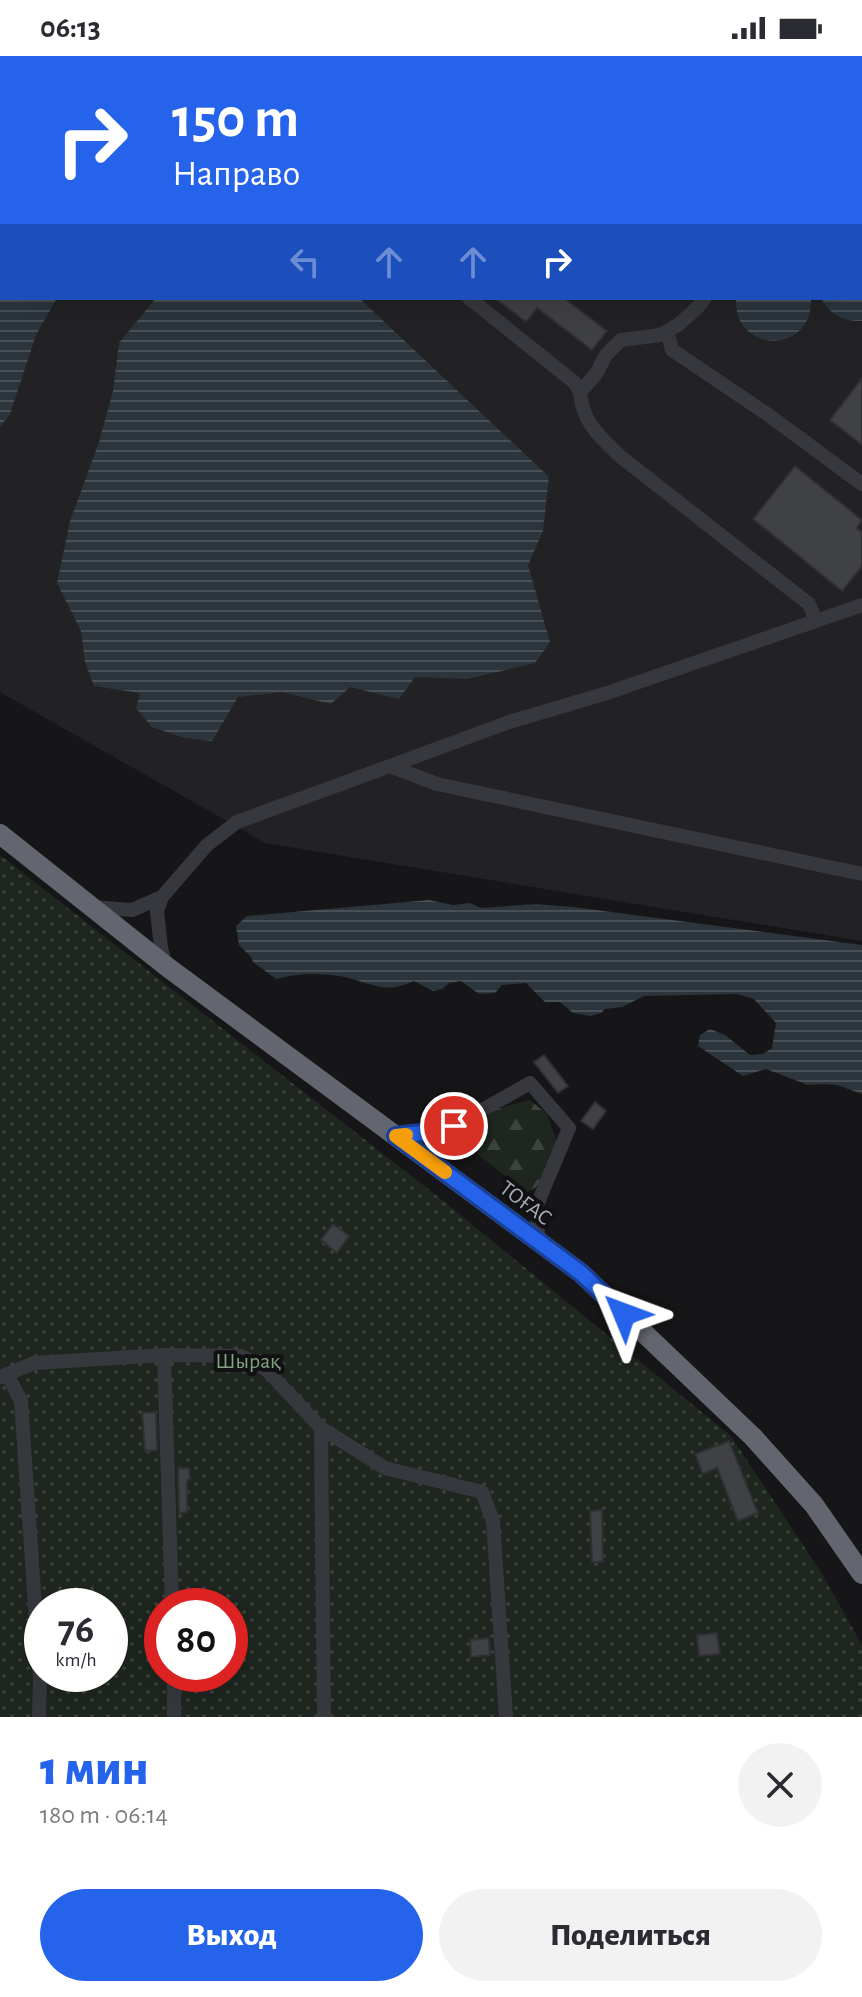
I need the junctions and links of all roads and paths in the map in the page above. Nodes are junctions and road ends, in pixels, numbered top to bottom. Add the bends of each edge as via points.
1 (472, 300) edge
2 (703, 300) edge
3 (667, 331) junction
4 (580, 392) junction
5 (862, 484) edge
6 (862, 605) edge
7 (816, 620) junction
8 (390, 766) junction
9 (0, 834) edge
10 (862, 874) edge
11 (162, 897) junction
12 (91, 907) junction
13 (166, 966) junction
14 (396, 1136) junction
15 (538, 1241) junction
16 (164, 1355) junction
17 (3, 1375) edge
18 (321, 1428) junction
19 (862, 1574) edge
20 (171, 1588) edge
21 (174, 1692) edge
22 (39, 1717) edge
23 (174, 1717) edge
24 (324, 1717) edge
25 (506, 1717) edge

1 - 4 street
2 - 3 street
3 - 4 street via 621,340
3 - 5 street via 672,350
4 - 7 street via 581,409 621,457 809,604
6 - 7 street
7 - 8 street
8 - 10 street via 437,784
8 - 11 street via 237,822 207,845
9 - 12 highway, ТОҒАС
11 - 12 street via 132,910
11 - 13 street via 157,911
12 - 13 highway, ТОҒАС
13 - 14 highway, ТОҒАС
14 - 15 highway, ТОҒАС
14 - 15 street via 454,1126 530,1083 569,1128 537,1205
15 - 19 highway, ТОҒАС via 581,1273 753,1437 814,1505
16 - 17 street via 34,1363
16 - 18 street via 241,1356 264,1367
16 - 20 street
17 - 22 street via 21,1401
18 - 24 street
18 - 25 street via 385,1468 482,1492 493,1521
21 - 23 street

